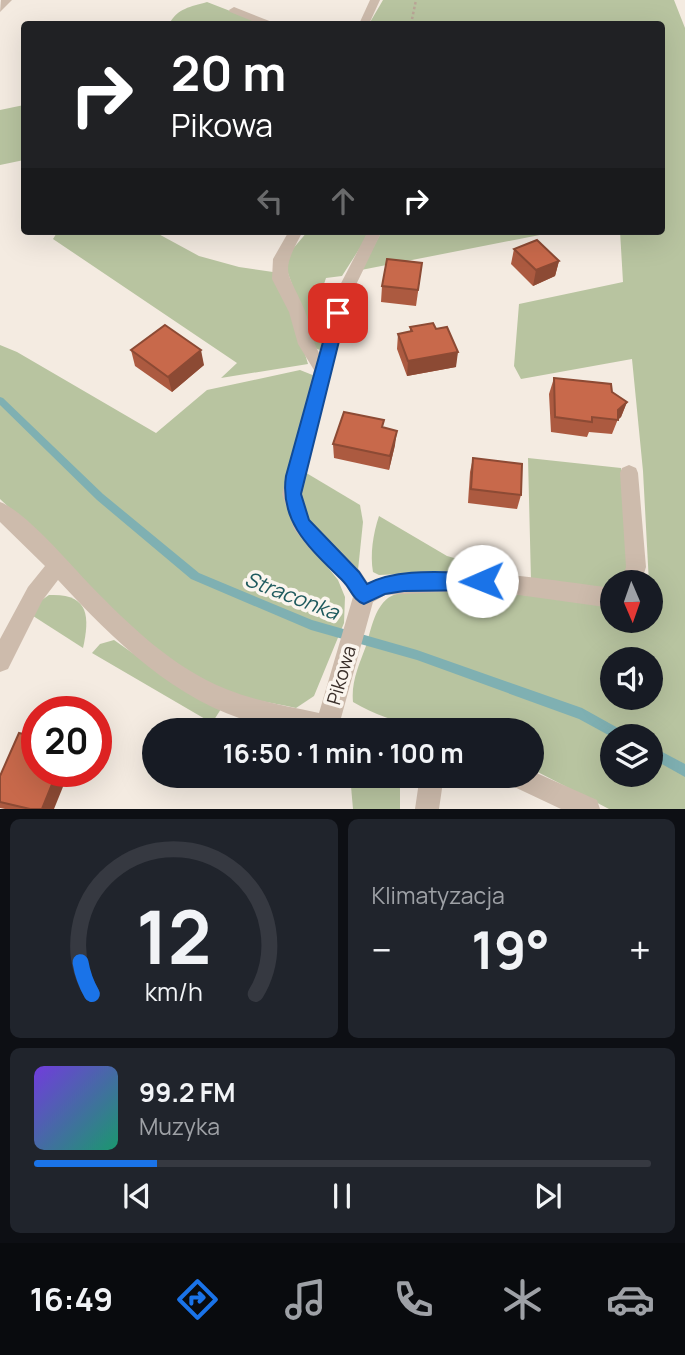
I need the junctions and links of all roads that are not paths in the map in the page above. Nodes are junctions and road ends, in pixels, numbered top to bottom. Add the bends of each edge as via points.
1 (8, 0) edge
2 (375, 0) edge
3 (0, 9) edge
4 (234, 10) dead end
5 (261, 21) edge
6 (365, 21) edge
7 (294, 235) edge
8 (373, 235) edge
9 (324, 369) junction
10 (629, 473) dead end
11 (0, 510) edge
12 (58, 565) junction
13 (635, 570) edge
14 (600, 596) edge
15 (362, 603) junction
16 (0, 661) edge
17 (296, 718) edge
18 (334, 718) edge
19 (430, 788) edge
20 (542, 788) edge
21 (427, 809) edge
22 (588, 809) edge

1 - 3 street
2 - 6 street
4 - 5 street
7 - 9 street via 281,258 280,279 297,312 306,344
8 - 9 street via 345,292
9 - 15 street via 292,494 301,523 353,578
10 - 13 street
11 - 12 street
12 - 16 street via 35,594
12 - 17 street via 112,622 162,665 223,699
14 - 15 street via 482,581 404,583 382,586
15 - 18 street, Pikowa via 335,695
19 - 21 street
20 - 22 street

